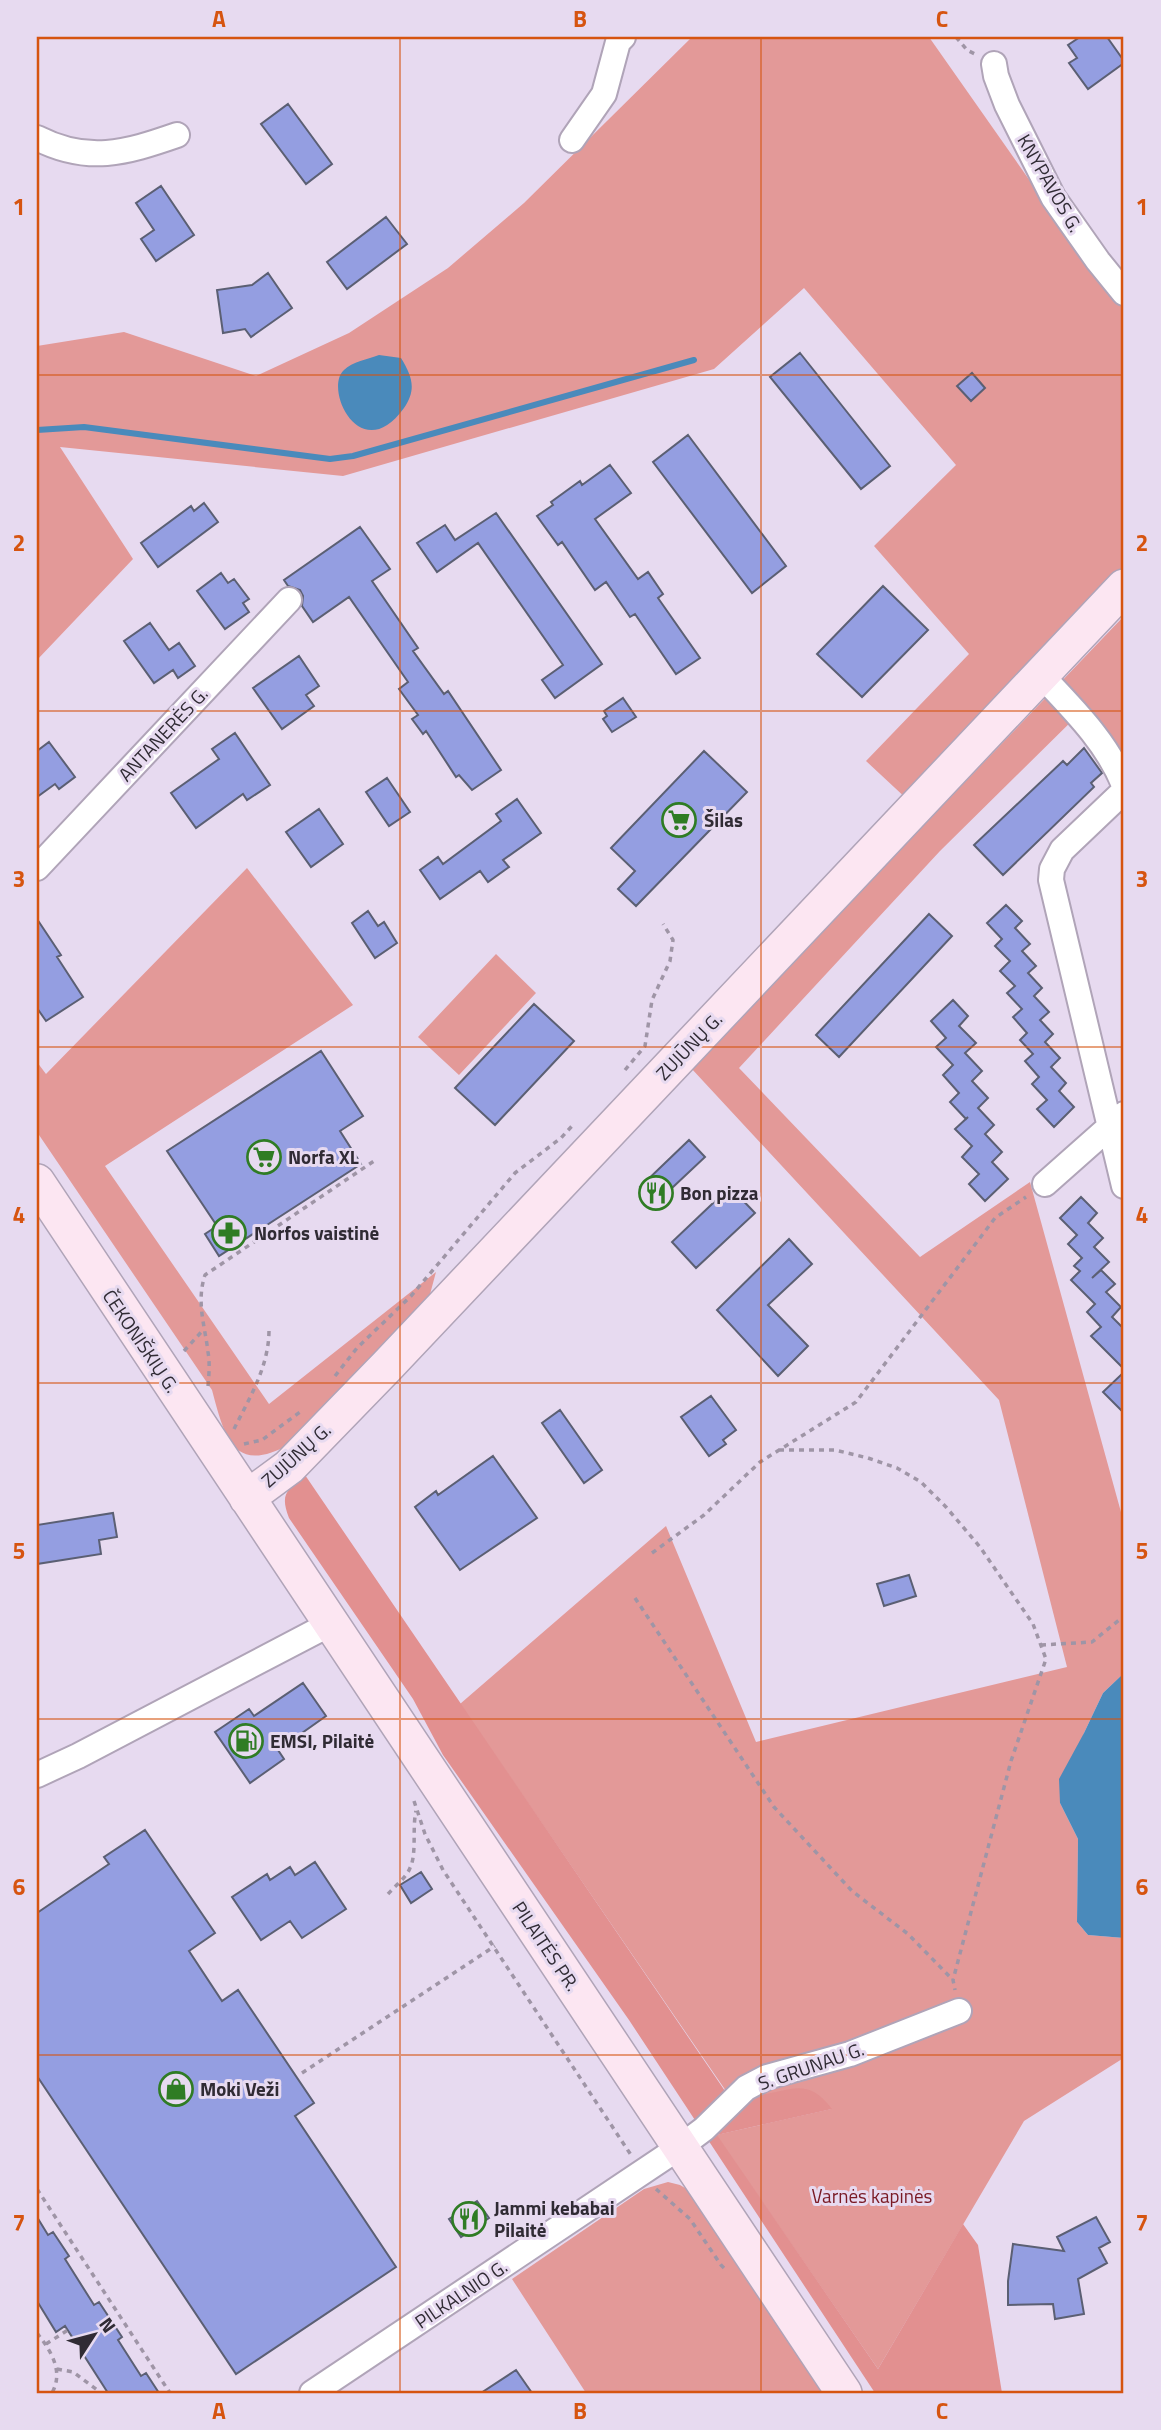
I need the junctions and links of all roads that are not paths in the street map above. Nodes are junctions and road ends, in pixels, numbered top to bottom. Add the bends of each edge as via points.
1 (623, 37) edge
2 (994, 64) dead end
3 (177, 135) dead end
4 (37, 138) edge
5 (572, 140) dead end
6 (1124, 293) edge
7 (1124, 587) edge
8 (289, 600) dead end
9 (1041, 675) junction
10 (1124, 788) edge
11 (37, 868) edge
12 (1117, 1121) edge
13 (37, 1182) edge
14 (1045, 1184) road end
15 (1124, 1186) edge
16 (247, 1498) junction
17 (330, 1623) junction
18 (37, 1775) edge
19 (959, 2011) road end
20 (680, 2147) junction
21 (312, 2393) edge
22 (845, 2393) edge

1 - 5 street via 604,94
2 - 6 street, KNYPAVOS G. via 1007,105 1054,197
3 - 4 street via 105,155 69,150
7 - 9 main road, ZUJŪNŲ G.
8 - 11 street, ANTANERĖS G.
9 - 10 street via 1092,732
9 - 16 main road, ZUJŪNŲ G. via 380,1374 289,1467
10 - 12 street via 1062,850 1051,880
12 - 14 street
12 - 15 street
13 - 16 main road, ČEKONIŠKIŲ G.
16 - 17 main road, PILAITĖS PR.
17 - 18 street
17 - 20 main road, PILAITĖS PR.
19 - 20 street, S. GRUNAU G. via 850,2054 767,2077 746,2088
20 - 21 street, PILKALNIO G.
20 - 22 main road, PILAITĖS PR.

